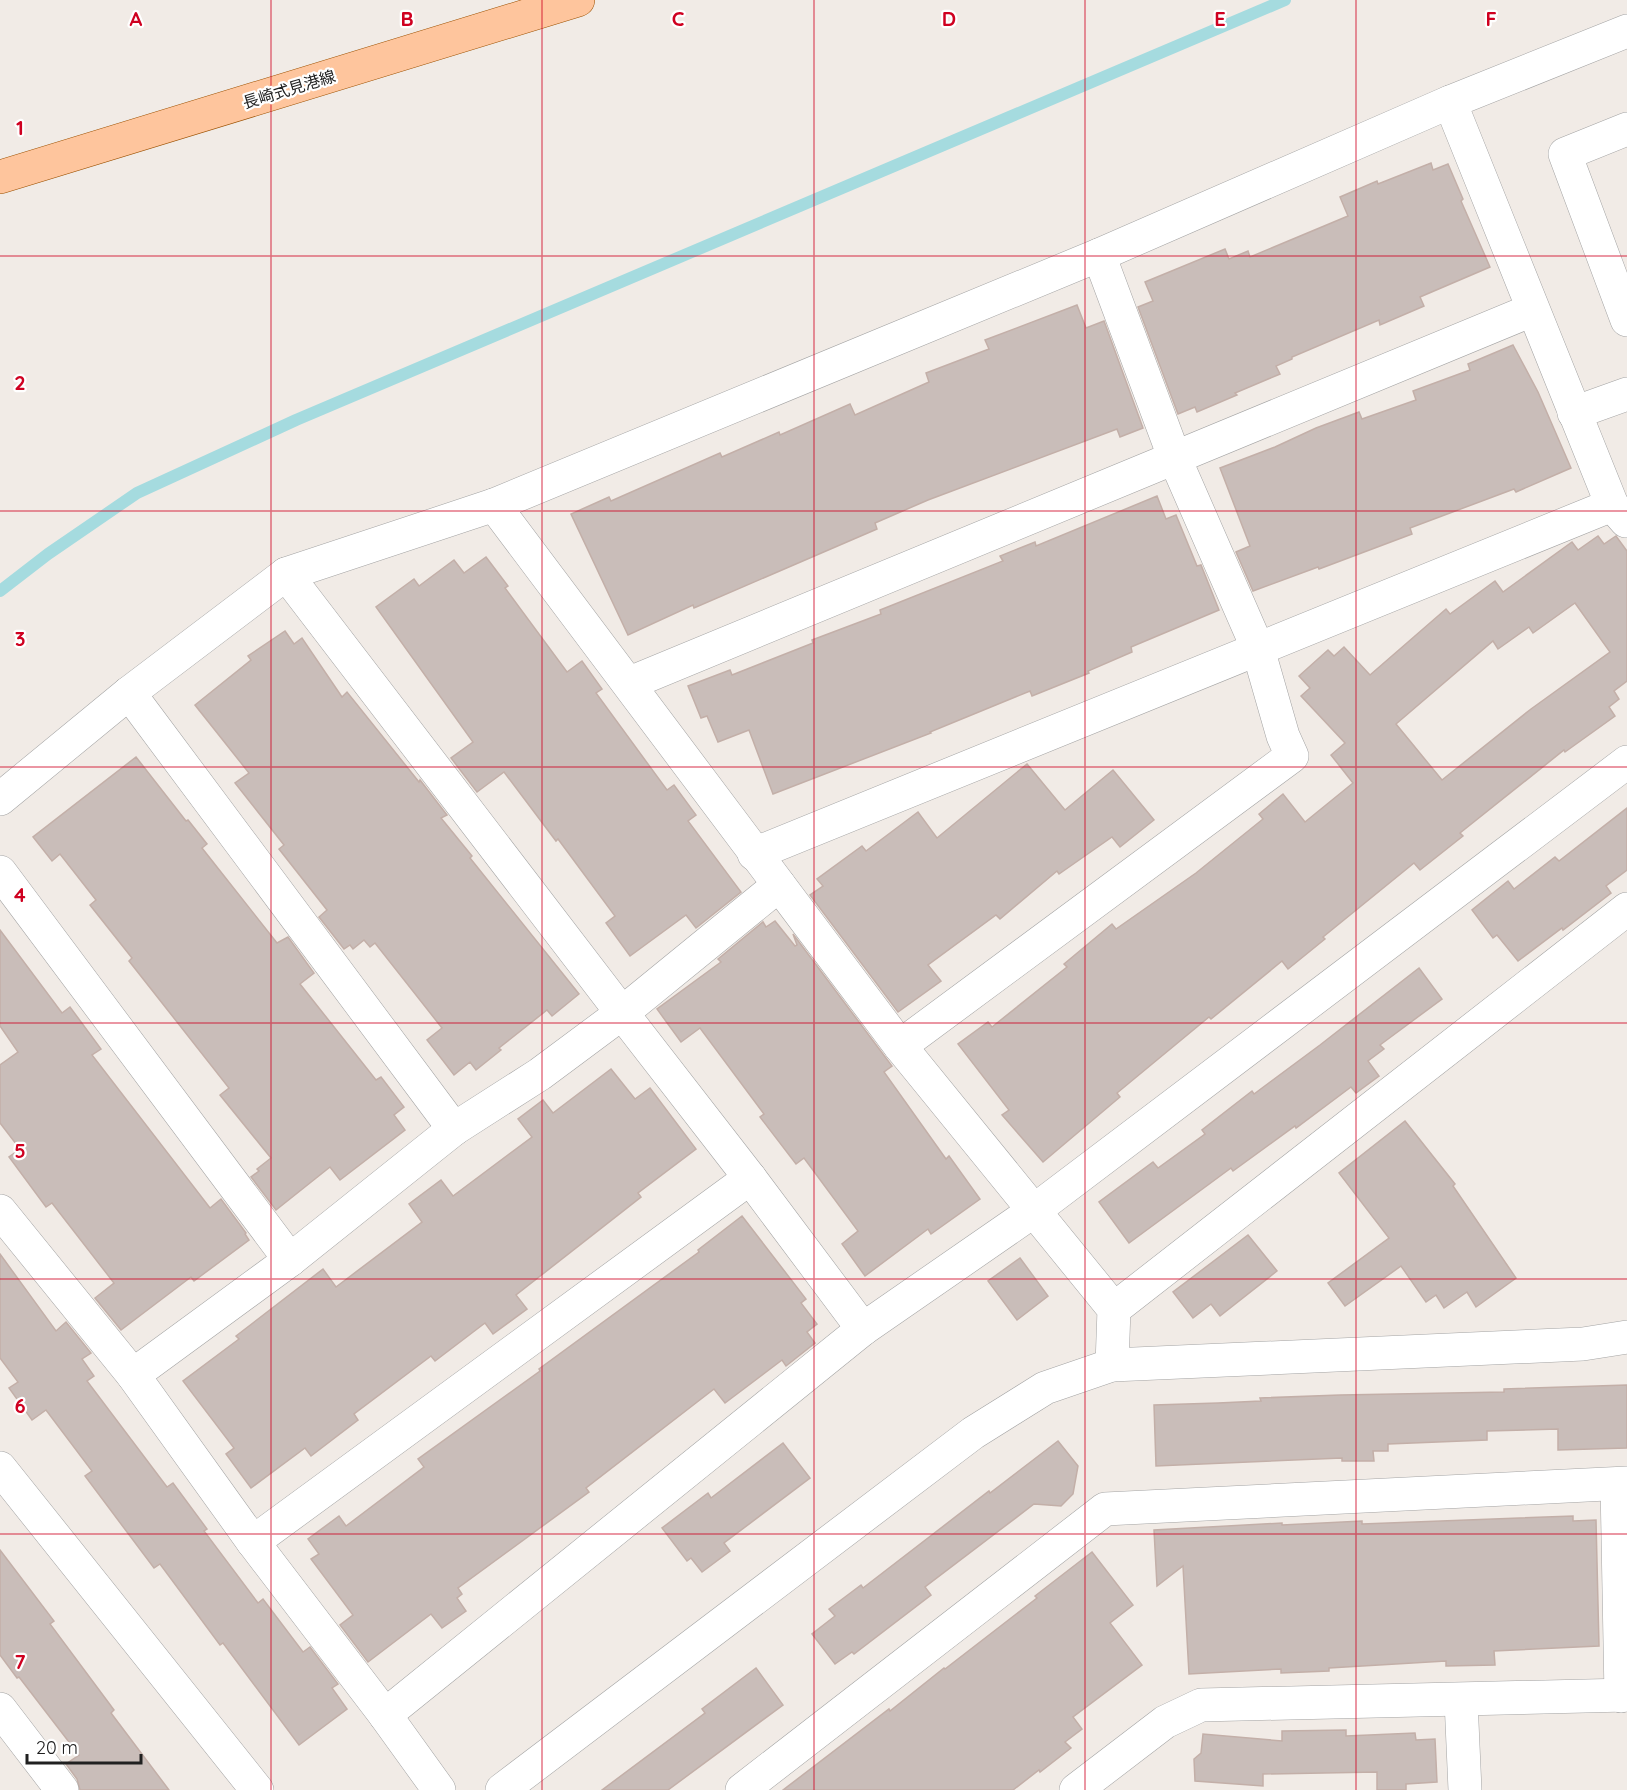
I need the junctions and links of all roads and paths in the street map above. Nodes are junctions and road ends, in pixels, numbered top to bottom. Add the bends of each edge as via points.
1 (578, 0) edge
2 (1627, 31) edge
3 (1450, 102) junction
4 (1627, 129) edge
5 (0, 177) edge
6 (1099, 255) junction
7 (1532, 310) junction
8 (1627, 320) edge
9 (1627, 394) edge
10 (1575, 413) junction
11 (1176, 459) junction
12 (494, 505) junction
13 (1620, 513) edge
14 (286, 574) junction
15 (1258, 649) junction
16 (630, 683) junction
17 (129, 693) junction
18 (1627, 762) edge
19 (0, 799) edge
20 (754, 854) junction
21 (0, 872) edge
22 (779, 885) junction
23 (1627, 909) edge
24 (622, 1013) junction
25 (900, 1046) junction
26 (454, 1130) junction
27 (750, 1178) junction
28 (1035, 1210) junction
29 (0, 1211) edge
30 (290, 1260) junction
31 (1114, 1309) junction
32 (863, 1329) junction
33 (1627, 1337) edge
34 (1112, 1365) junction
35 (133, 1375) junction
36 (0, 1468) edge
37 (1622, 1484) edge
38 (253, 1542) junction
39 (1624, 1696) edge
40 (1461, 1700) junction
41 (0, 1709) edge
42 (386, 1715) junction
43 (62, 1790) edge
44 (257, 1790) edge
45 (439, 1790) edge
46 (502, 1790) edge
47 (742, 1790) edge
48 (1076, 1790) edge
49 (1465, 1790) edge

1 - 5 main road, 長崎式見港線
2 - 3 street
3 - 6 street
3 - 7 street
4 - 8 street via 1565,154
6 - 11 street
6 - 12 street
7 - 10 street
7 - 11 street
9 - 10 street
10 - 13 street
11 - 15 street
11 - 16 street
12 - 14 street
12 - 16 street
13 - 15 street
14 - 17 street
14 - 24 street
15 - 20 street
15 - 25 street via 1292,756
16 - 20 street
17 - 19 street
17 - 26 street
18 - 28 street
20 - 22 street
21 - 30 street
22 - 24 street
22 - 25 street
23 - 31 street
24 - 26 street via 540,1074
24 - 27 street
25 - 28 street
26 - 30 street
27 - 32 street
27 - 38 street
28 - 31 street
28 - 32 street
29 - 35 street
30 - 35 street
31 - 34 street
32 - 42 street
33 - 34 street via 1583,1344
34 - 46 street via 1045,1388 973,1433
35 - 38 street
36 - 44 street
37 - 39 street
37 - 47 street via 1105,1509
38 - 42 street
39 - 40 street
40 - 48 street via 1201,1705 1166,1722
40 - 49 street
41 - 43 street
42 - 45 street

